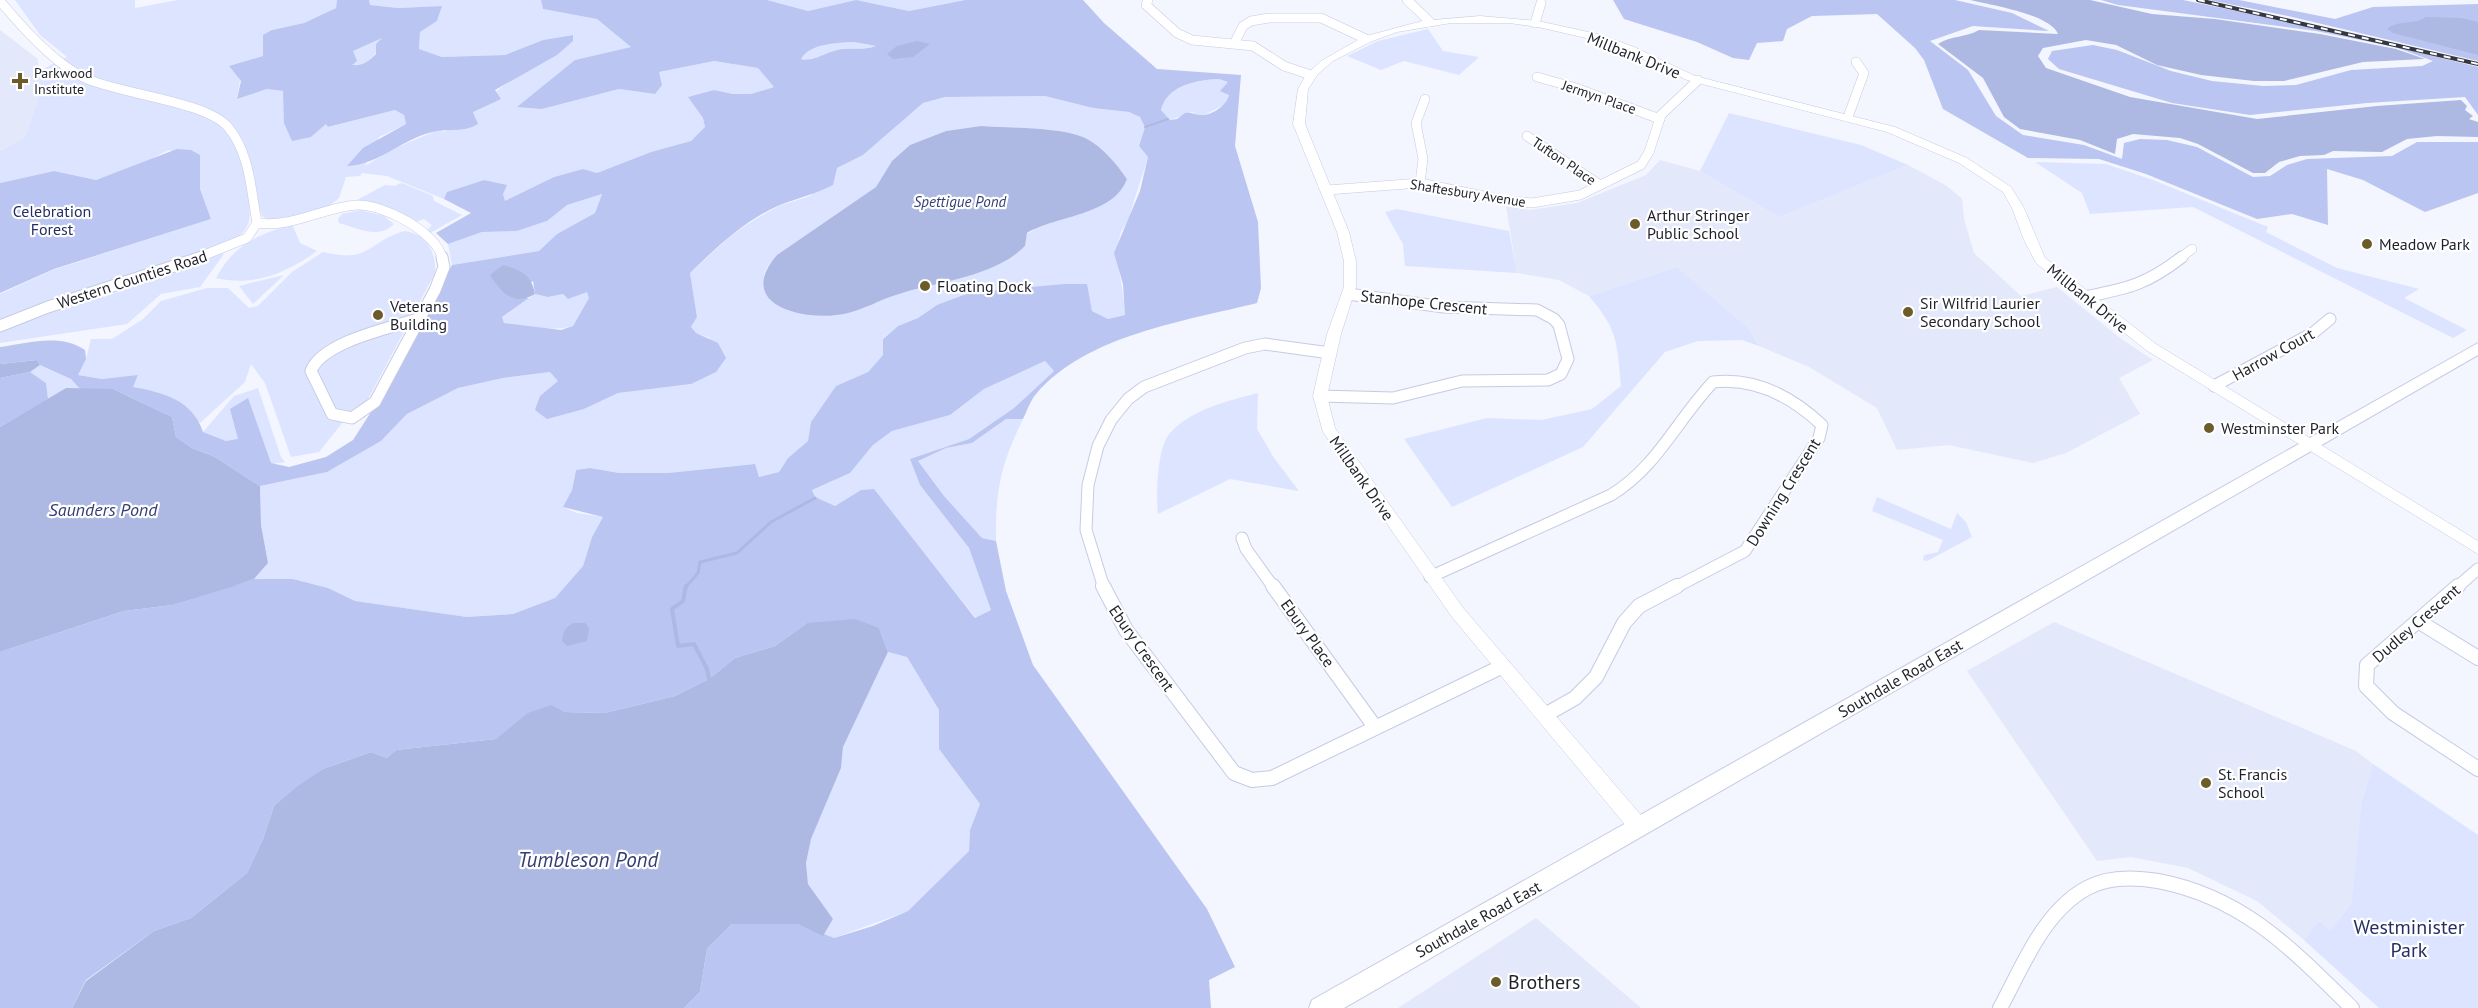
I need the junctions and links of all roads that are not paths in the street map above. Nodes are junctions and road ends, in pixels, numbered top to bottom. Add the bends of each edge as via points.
1 (1148, 0) edge
2 (1407, 0) edge
3 (0, 1) edge
4 (1541, 3) dead end
5 (1430, 22) junction
6 (1535, 23) junction
7 (1366, 39) junction
8 (1235, 42) junction
9 (1856, 62) dead end
10 (1311, 75) junction
11 (1537, 77) dead end
12 (1698, 81) junction
13 (1425, 99) dead end
14 (1848, 117) junction
15 (1660, 119) junction
16 (1527, 136) dead end
17 (1420, 183) junction
18 (1600, 186) junction
19 (1327, 190) junction
20 (257, 223) junction
21 (2192, 249) dead end
22 (1348, 294) junction
23 (2085, 297) junction
24 (418, 319) junction
25 (2330, 320) dead end
26 (0, 326) edge
27 (2478, 348) edge
28 (1330, 353) junction
29 (2214, 386) junction
30 (1320, 396) junction
31 (2311, 445) junction
32 (1242, 538) dead end
33 (2478, 548) edge
34 (2478, 569) edge
35 (1430, 577) junction
36 (2418, 621) junction
37 (2478, 658) edge
38 (1503, 666) junction
39 (1545, 715) junction
40 (1375, 727) junction
41 (2478, 770) edge
42 (1639, 827) junction
43 (1321, 1008) edge
44 (2000, 1008) edge
45 (2352, 1008) edge

1 - 8 street via 1146,5 1177,33 1192,40
2 - 5 street
3 - 20 street via 20,24 81,77 202,111 223,122 242,149
4 - 6 street
5 - 6 street, Millbank Drive via 1479,19
5 - 7 street, Millbank Drive
6 - 12 street, Millbank Drive via 1608,41
7 - 8 street via 1321,18 1269,18 1243,26
7 - 10 street, Millbank Drive via 1330,58
8 - 10 street via 1253,46 1284,66
9 - 14 street via 1864,73
10 - 19 street, Millbank Drive via 1303,88 1299,124
11 - 15 street, Jermyn Place
12 - 14 street, Millbank Drive
12 - 15 street, Shaftesbury Avenue
13 - 17 street via 1415,117 1423,160
14 - 23 street, Millbank Drive via 1920,139 1999,183 2019,204 2030,246 2040,260
15 - 18 street, Shaftesbury Avenue via 1641,165
16 - 18 street, Tufton Place
17 - 18 street, Shaftesbury Avenue via 1532,203 1563,199
17 - 19 street, Shaftesbury Avenue
19 - 22 street, Millbank Drive via 1350,261
20 - 24 street via 277,226 359,206 420,227 441,251 444,267
20 - 26 street, Western Counties Road via 247,238 220,250
21 - 23 street via 2156,277
22 - 28 street, Millbank Drive
22 - 30 street, Stanhope Crescent via 1444,307 1537,310 1559,325 1568,359 1561,374 1548,380 1462,381 1393,398
23 - 29 street, Millbank Drive via 2136,337
24 - 24 street via 375,402 352,418 332,414 311,371 315,359 332,349
25 - 29 street, Harrow Court
27 - 31 main road, Southdale Road East
28 - 30 street, Millbank Drive
28 - 40 street, Ebury Crescent via 1266,344 1245,348 1161,379 1128,399 1111,420 1098,446 1088,485 1086,530 1116,616 1234,772 1252,780 1272,778
29 - 31 street, Millbank Drive
30 - 35 street, Millbank Drive via 1328,429
31 - 33 street, Millbank Drive
31 - 42 main road, Southdale Road East
32 - 40 street, Ebury Place via 1246,549
34 - 36 street, Dudley Crescent
35 - 38 street, Millbank Drive
35 - 39 street, Downing Crescent via 1638,480 1713,382 1729,378 1750,381 1807,409 1822,425 1819,438 1745,551 1639,606 1624,623 1596,677 1575,698
36 - 37 street
36 - 41 street, Dudley Crescent via 2367,665 2366,686 2393,713
38 - 39 street, Millbank Drive
38 - 40 street, Ebury Crescent
39 - 42 street, Millbank Drive
42 - 43 main road, Southdale Road East
44 - 45 street via 2049,922 2088,888 2116,880 2146,878 2216,898 2250,917

